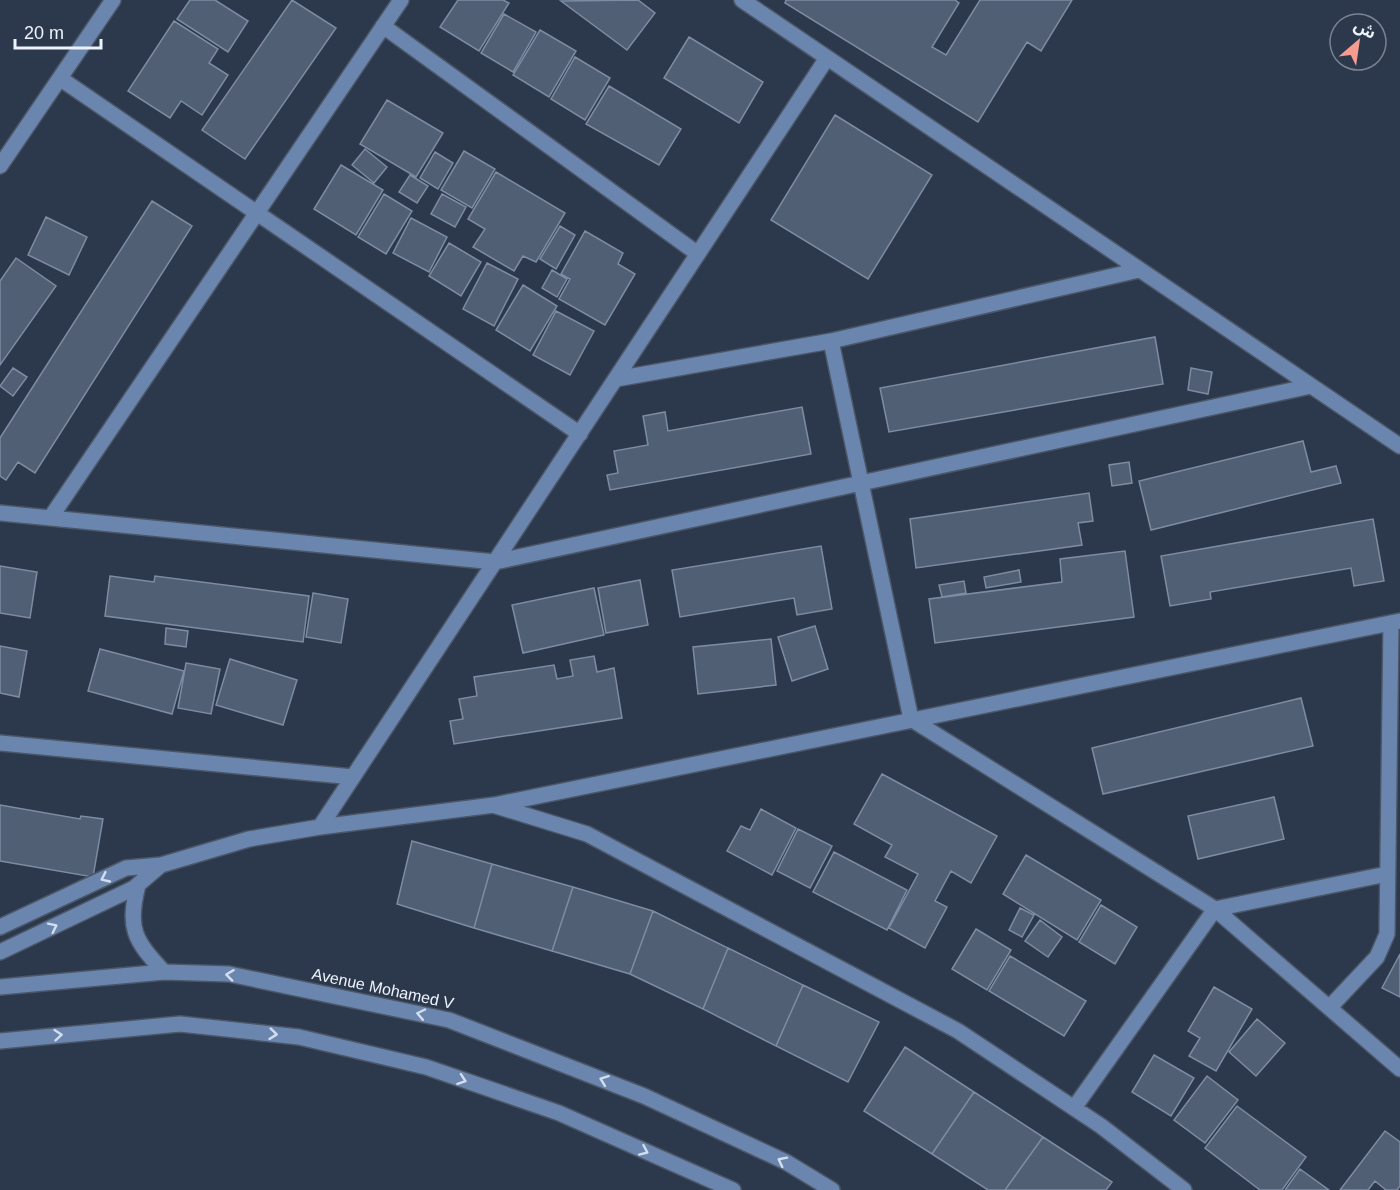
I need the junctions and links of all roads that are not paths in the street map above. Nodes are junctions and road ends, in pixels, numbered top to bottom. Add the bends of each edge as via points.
1 (113, 0) edge
2 (402, 0) edge
3 (742, 0) edge
4 (384, 26) junction
5 (827, 58) junction
6 (61, 79) junction
7 (0, 166) edge
8 (256, 214) junction
9 (698, 254) junction
10 (1139, 270) junction
11 (831, 341) junction
12 (616, 379) junction
13 (1311, 386) junction
14 (580, 434) junction
15 (1400, 446) edge
16 (861, 483) junction
17 (0, 513) edge
18 (51, 517) junction
19 (495, 561) junction
20 (1395, 622) edge
21 (911, 719) junction
22 (0, 743) edge
23 (353, 777) junction
24 (494, 805) junction
25 (320, 827) junction
26 (161, 865) junction
27 (1387, 874) junction
28 (138, 885) junction
29 (1215, 909) junction
30 (0, 927) edge
31 (0, 952) edge
32 (164, 972) junction
33 (0, 987) edge
34 (1330, 1007) junction
35 (0, 1041) edge
36 (1400, 1069) edge
37 (1074, 1108) junction
38 (733, 1190) edge
39 (832, 1190) edge
40 (1184, 1190) edge

1 - 6 street
2 - 4 street
3 - 5 street
4 - 8 street
4 - 9 street
5 - 9 street
5 - 10 street
6 - 7 street
6 - 8 street
8 - 14 street
8 - 18 street
9 - 12 street
10 - 11 street
10 - 13 street
11 - 12 street
11 - 16 street
12 - 14 street
13 - 15 street
13 - 16 street
14 - 19 street
16 - 19 street
16 - 21 street
17 - 18 street
18 - 19 street
19 - 23 street
20 - 21 street
20 - 27 street
21 - 24 street
21 - 29 street
22 - 23 street
23 - 25 street
24 - 25 street
24 - 37 street via 587,834 735,910 958,1031
25 - 26 street via 249,839
26 - 28 street
26 -> 30 street via 126,868
27 - 29 street
27 - 34 street via 1387,934 1377,957
31 -> 28 street
28 - 32 street via 132,928 142,949
29 - 34 street
29 - 37 street
32 - 33 street, Avenue Mohamed V
39 -> 32 street, Avenue Mohamed V via 786,1162 645,1096 449,1020 229,974
34 - 36 street
35 -> 38 street via 180,1024 299,1037 426,1067 559,1113
37 - 40 street

